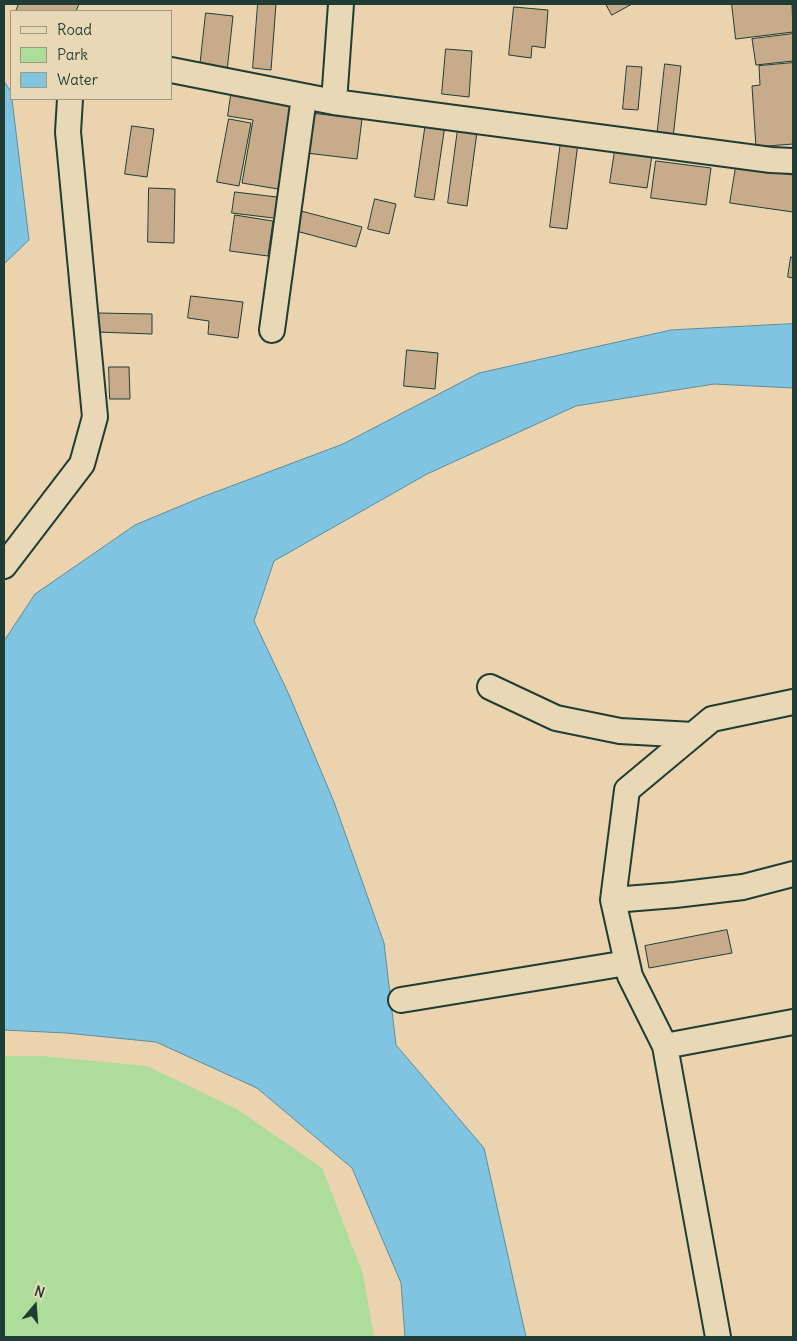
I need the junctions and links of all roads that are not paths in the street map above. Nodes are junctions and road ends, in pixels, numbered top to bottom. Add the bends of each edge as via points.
1 (341, 4) edge
2 (172, 70) edge
3 (304, 97) junction
4 (70, 100) edge
5 (334, 102) junction
6 (793, 161) edge
7 (272, 330) dead end
8 (4, 566) edge
9 (490, 687) dead end
10 (793, 702) edge
11 (693, 734) junction
12 (793, 874) edge
13 (614, 900) junction
14 (627, 963) junction
15 (401, 1000) dead end
16 (793, 1022) edge
17 (665, 1046) junction
18 (718, 1337) edge

1 - 5 street
2 - 3 street
3 - 5 street
3 - 7 street
4 - 8 street via 68,132 95,417 82,464
5 - 6 street
9 - 11 street via 556,718 620,731
10 - 11 street via 712,719
11 - 13 street via 627,790
12 - 13 street via 743,887
13 - 14 street
14 - 15 street
14 - 17 street via 630,976
16 - 17 street
17 - 18 street

